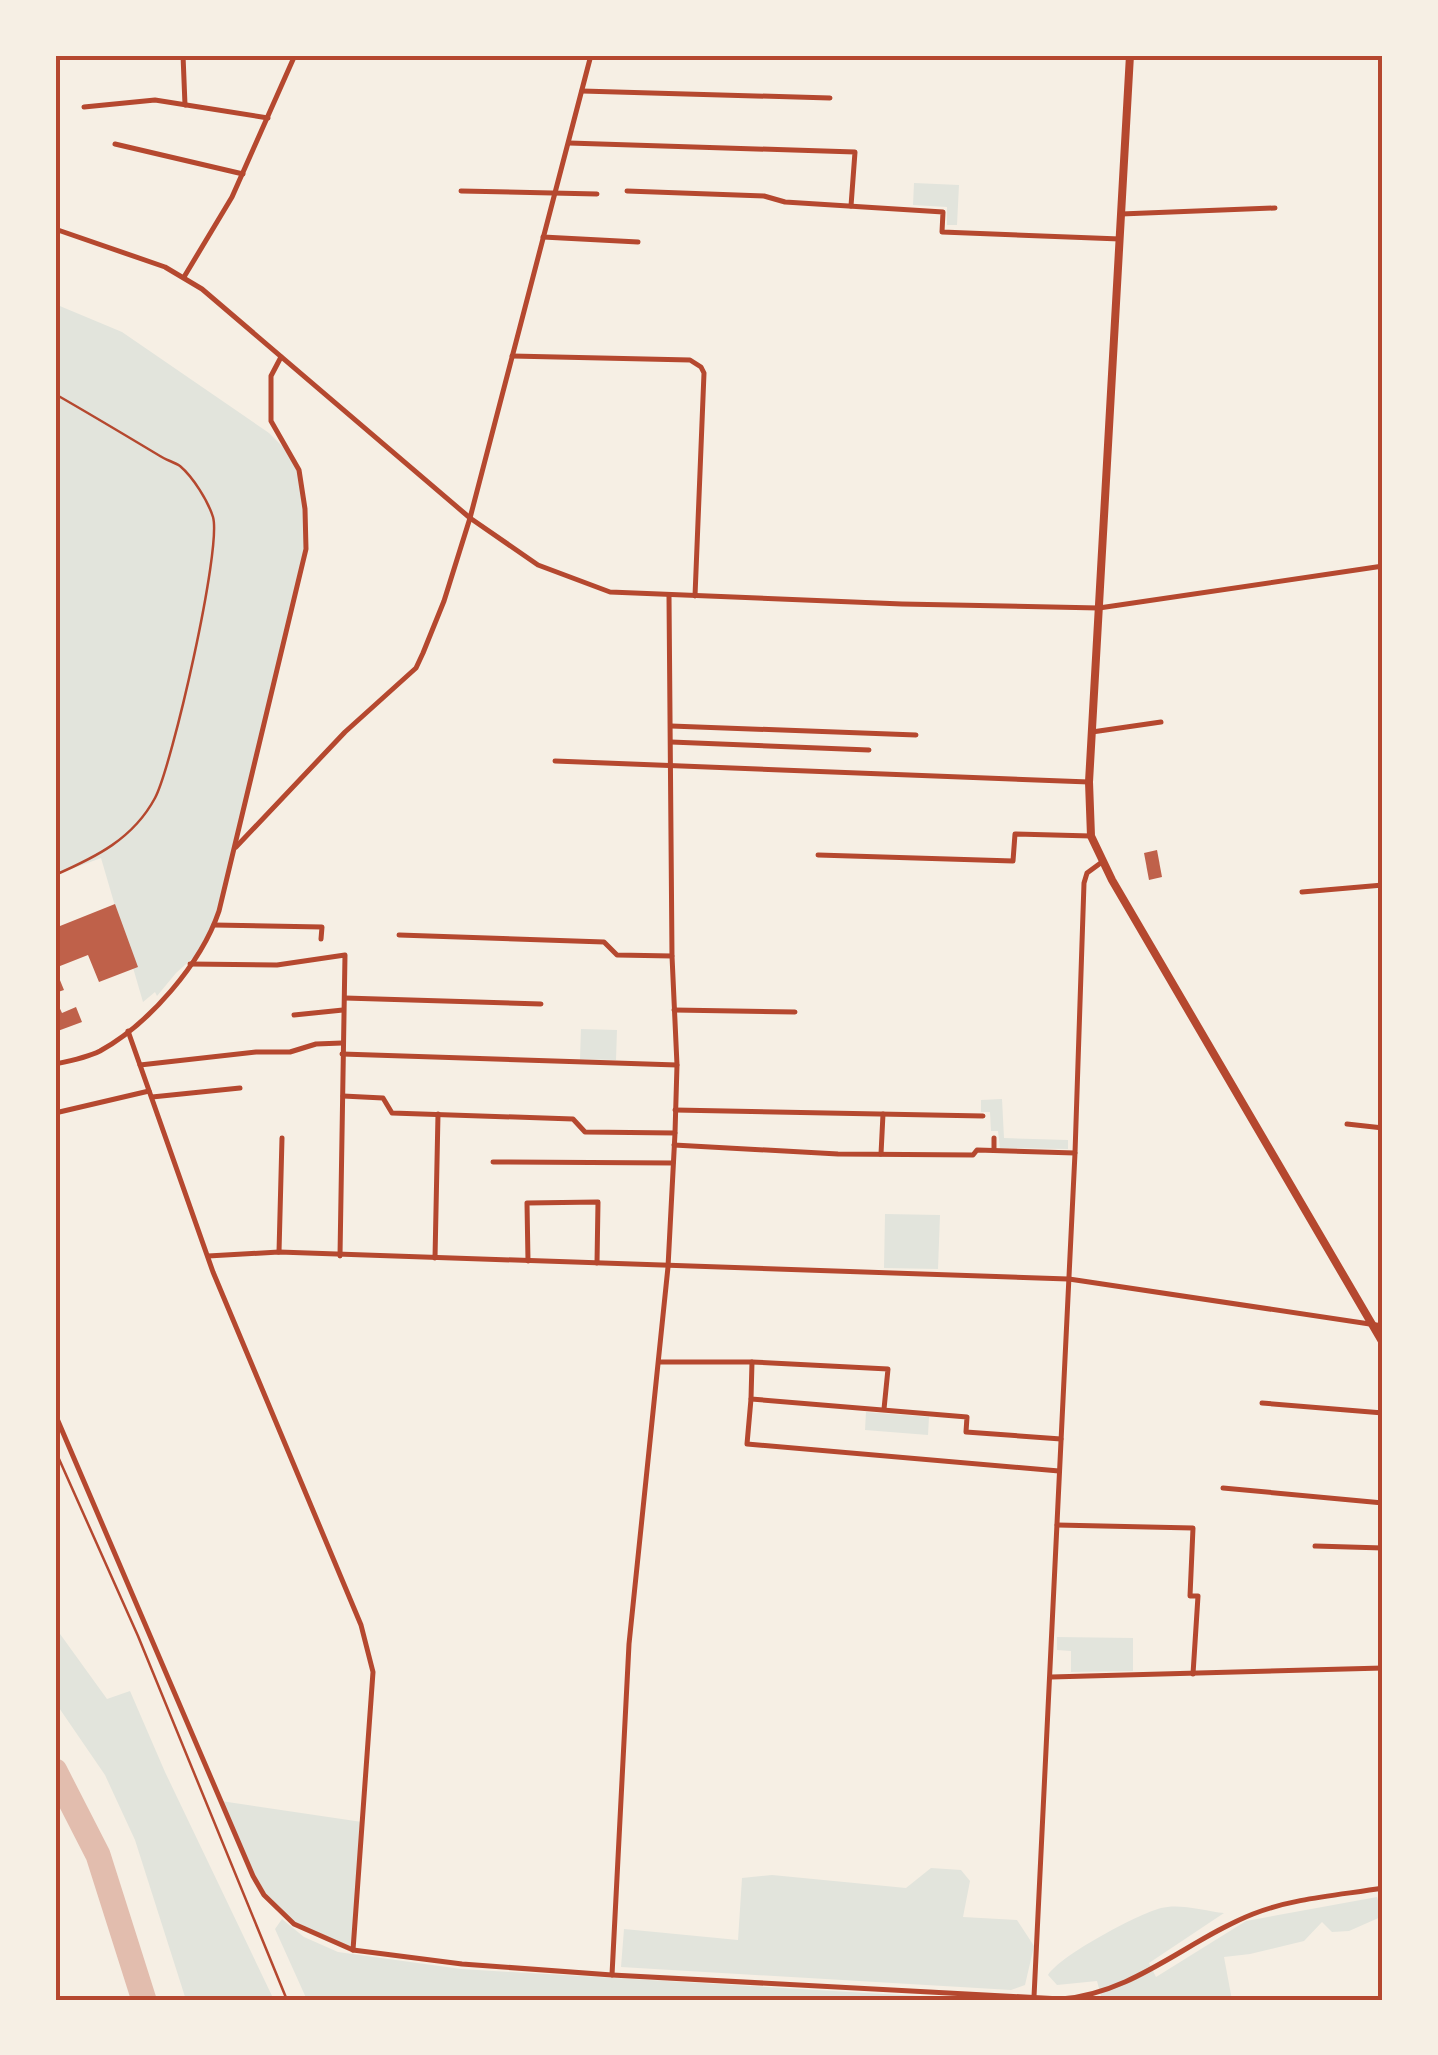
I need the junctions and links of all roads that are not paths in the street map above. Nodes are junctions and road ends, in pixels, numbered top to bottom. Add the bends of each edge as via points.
1 (183, 55) edge
2 (295, 55) edge
3 (592, 55) edge
4 (1130, 55) edge
5 (582, 91) junction
6 (830, 98) dead end
7 (185, 105) junction
8 (84, 107) dead end
9 (268, 118) junction
10 (569, 143) junction
11 (115, 144) dead end
12 (243, 174) junction
13 (461, 191) dead end
14 (627, 191) dead end
15 (556, 194) junction
16 (598, 194) dead end
17 (851, 206) junction
18 (1275, 208) dead end
19 (1121, 214) junction
20 (55, 228) edge
21 (543, 237) junction
22 (1120, 239) junction
23 (638, 242) dead end
24 (184, 276) junction
25 (511, 356) junction
26 (281, 357) junction
27 (55, 394) edge
28 (470, 518) junction
29 (1383, 566) edge
30 (668, 596) junction
31 (695, 596) junction
32 (1099, 608) junction
33 (1160, 722) dead end
34 (671, 726) junction
35 (835, 732) junction
36 (1092, 732) junction
37 (916, 735) dead end
38 (671, 742) junction
39 (834, 749) junction
40 (869, 750) dead end
41 (555, 762) dead end
42 (672, 768) junction
43 (1090, 782) junction
44 (1091, 836) junction
45 (236, 847) junction
46 (818, 856) dead end
47 (1102, 862) junction
48 (55, 875) edge
49 (1383, 885) edge
50 (1302, 892) dead end
51 (214, 925) junction
52 (399, 934) dead end
53 (321, 939) dead end
54 (672, 956) junction
55 (190, 964) junction
56 (344, 998) junction
57 (542, 1004) dead end
58 (343, 1010) junction
59 (674, 1010) junction
60 (795, 1012) dead end
61 (294, 1015) dead end
62 (128, 1032) junction
63 (342, 1043) junction
64 (342, 1054) junction
65 (55, 1064) edge
66 (140, 1064) junction
67 (676, 1064) junction
68 (240, 1088) dead end
69 (151, 1094) junction
70 (343, 1096) junction
71 (675, 1110) junction
72 (55, 1113) edge
73 (438, 1114) junction
74 (882, 1114) junction
75 (983, 1116) dead end
76 (1346, 1124) dead end
77 (1383, 1128) edge
78 (675, 1133) junction
79 (282, 1138) dead end
80 (994, 1138) dead end
81 (674, 1145) junction
82 (994, 1150) junction
83 (1075, 1153) junction
84 (882, 1154) junction
85 (493, 1162) dead end
86 (673, 1163) junction
87 (278, 1252) junction
88 (208, 1256) junction
89 (340, 1256) junction
90 (435, 1258) junction
91 (528, 1261) junction
92 (597, 1263) junction
93 (668, 1267) junction
94 (1068, 1279) junction
95 (1372, 1324) junction
96 (1383, 1326) edge
97 (1383, 1343) edge
98 (659, 1362) junction
99 (752, 1362) junction
100 (751, 1399) junction
101 (1262, 1403) dead end
102 (884, 1409) junction
103 (1383, 1412) edge
104 (55, 1414) edge
105 (1061, 1439) junction
106 (55, 1450) edge
107 (1059, 1470) junction
108 (1223, 1488) dead end
109 (1383, 1503) edge
110 (1057, 1524) junction
111 (1333, 1538) dead end
112 (1315, 1546) dead end
113 (1332, 1546) junction
114 (1383, 1548) edge
115 (1383, 1668) edge
116 (1194, 1674) junction
117 (1051, 1677) junction
118 (1383, 1888) edge
119 (353, 1950) junction
120 (612, 1975) junction
121 (1034, 1998) edge
122 (287, 2000) edge

1 - 7 street
2 - 9 street
3 - 5 street
4 - 19 main road
5 - 6 street
5 - 10 street
7 - 8 street via 155,100
7 - 9 street
9 - 12 street
10 - 15 street
10 - 17 street via 854,152
11 - 12 street
12 - 24 street
13 - 15 street
14 - 17 street
15 - 16 street
15 - 21 street
17 - 22 street via 942,212 942,232
18 - 19 street
19 - 22 main road
20 - 24 street
21 - 23 street
21 - 25 street
22 - 32 main road
24 - 26 street
25 - 28 street
25 - 31 street via 690,360 701,366
26 - 28 street
26 - 45 street via 271,376 271,422 300,470 306,549
27 - 48 lane via 180,466 213,516 215,542 156,798 108,851
28 - 30 street via 562,577 610,592
28 - 45 street via 416,668
29 - 32 street
30 - 31 street
30 - 34 street
31 - 32 street
32 - 36 main road
33 - 36 street
34 - 35 street
34 - 38 street
35 - 37 street
35 - 39 street
36 - 43 main road
38 - 39 street
38 - 42 street
39 - 40 street
41 - 42 street
42 - 43 street
42 - 54 street
43 - 44 main road
44 - 46 street via 1015,834 1013,861
44 - 47 main road
45 - 51 street
47 - 83 street via 1084,883
47 - 95 main road
49 - 50 street
51 - 53 street via 322,927
51 - 55 street
52 - 54 street via 604,942 617,955
54 - 59 street
55 - 56 street via 277,965 345,955
55 - 62 street
56 - 57 street
56 - 58 street
58 - 61 street
58 - 63 street
59 - 60 street
59 - 67 street
62 - 65 street via 100,1050
62 - 66 street
63 - 64 street
63 - 66 street
64 - 67 street
64 - 70 street
66 - 69 street
67 - 71 street
68 - 69 street
69 - 72 street
69 - 88 street
70 - 73 street via 383,1098 392,1113
70 - 89 street
71 - 74 street
71 - 78 street
73 - 78 street via 573,1119 586,1132
73 - 90 street
74 - 75 street
74 - 84 street
76 - 77 street
78 - 81 street
79 - 87 street
80 - 82 street
81 - 84 street
81 - 86 street
82 - 83 street
82 - 84 street
83 - 94 street
85 - 86 street
86 - 93 street
87 - 88 street
87 - 89 street
88 - 119 street via 361,1626 372,1672
89 - 90 street
90 - 91 street
91 - 92 street
91 - 92 street via 526,1203 598,1202
92 - 93 street
93 - 94 street
93 - 98 street
94 - 95 street
94 - 105 street
95 - 96 street
95 - 97 main road
98 - 99 street
98 - 120 street via 636,1560
99 - 100 street
99 - 102 street via 888,1369
100 - 102 street
100 - 107 street via 747,1444
101 - 103 street
102 - 105 street via 967,1417 966,1432
104 - 119 street via 253,1876 294,1924
105 - 107 street
106 - 122 lane
107 - 110 street
108 - 109 street
110 - 116 street via 1193,1528
110 - 117 street
111 - 113 street
112 - 113 street
113 - 114 street
115 - 116 street
116 - 117 street
117 - 121 street
118 - 121 street via 1250,1914 1107,1990
119 - 120 street
120 - 121 street

